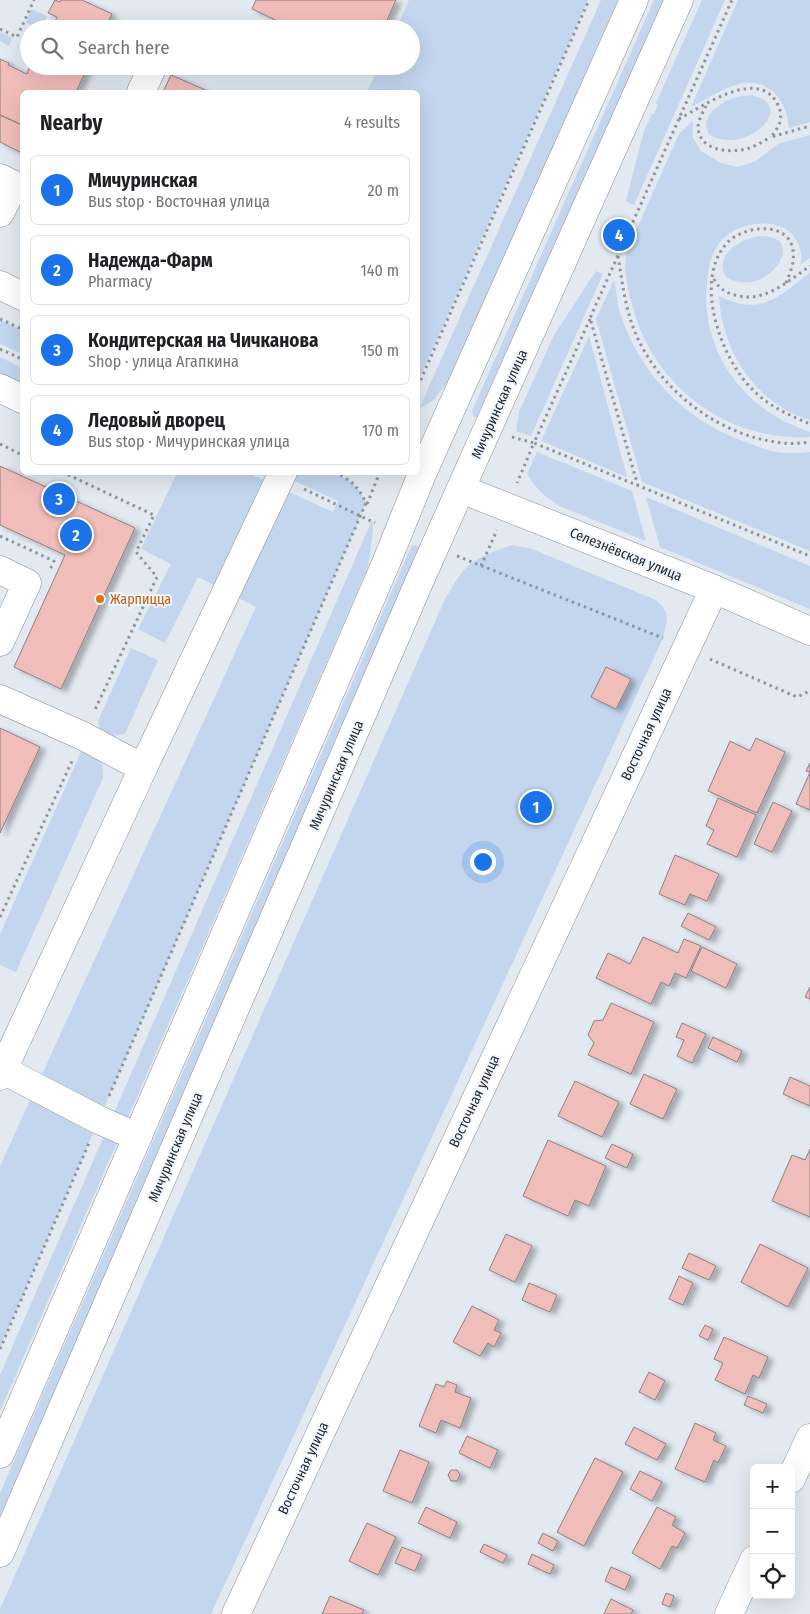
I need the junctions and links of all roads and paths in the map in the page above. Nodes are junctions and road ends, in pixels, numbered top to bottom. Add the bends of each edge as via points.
1 (34, 0) edge
2 (589, 0) edge
3 (634, 0) edge
4 (679, 0) edge
5 (732, 0) edge
6 (25, 20) edge
7 (0, 29) edge
8 (20, 30) edge
9 (149, 75) edge
10 (142, 90) edge
11 (707, 104) junction
12 (678, 119) junction
13 (810, 126) edge
14 (771, 137) junction
15 (0, 178) edge
16 (0, 213) edge
17 (618, 256) junction
18 (810, 266) edge
19 (713, 272) junction
20 (786, 283) junction
21 (0, 285) edge
22 (20, 295) edge
23 (590, 318) junction
24 (0, 319) edge
25 (20, 329) edge
26 (0, 349) edge
27 (20, 358) edge
28 (420, 381) edge
29 (0, 388) edge
30 (20, 398) edge
31 (810, 424) edge
32 (810, 442) edge
33 (0, 444) edge
34 (20, 454) edge
35 (68, 475) edge
36 (281, 475) edge
37 (340, 475) edge
38 (379, 475) edge
39 (435, 479) edge
40 (638, 486) junction
41 (366, 505) dead end
42 (360, 517) junction
43 (398, 533) junction
44 (435, 547) junction
45 (810, 556) edge
46 (0, 570) edge
47 (714, 589) junction
48 (810, 631) edge
49 (0, 642) edge
50 (686, 648) junction
51 (810, 691) edge
52 (0, 699) edge
53 (84, 736) junction
54 (143, 768) junction
55 (0, 918) edge
56 (1, 1073) edge
57 (99, 1120) junction
58 (138, 1137) junction
59 (0, 1350) edge
60 (810, 1438) edge
61 (0, 1454) edge
62 (795, 1470) edge
63 (0, 1553) edge
64 (750, 1569) edge
65 (236, 1614) edge
66 (729, 1614) edge

1 - 6 path
2 - 28 path
3 - 39 main road, Мичуринская улица
4 - 39 main road, Мичуринская улица
5 - 12 path
7 - 8 path via 17,37
9 - 10 main road
11 - 12 path
11 - 14 path via 698,128 702,140 711,147 731,151 747,149
11 - 14 path via 739,89 754,88 768,93 778,105 781,119
12 - 17 path
13 - 14 path
15 - 16 main road via 14,185
17 - 23 path
17 - 32 path via 626,304 641,345 665,380 680,395 705,415 731,429 759,439
18 - 20 path
19 - 20 path via 719,287 744,298 766,294
19 - 20 path via 718,254 733,237 756,228 774,230 785,235 792,244 794,257
19 - 31 path via 712,300 717,329 737,370 768,403
21 - 22 main road
23 - 40 path
23 - 40 path via 534,443
24 - 25 path
26 - 27 path
29 - 30 main road
33 - 34 path
35 - 53 path via 154,515 136,552 156,577
36 - 42 path
36 - 54 main road
37 - 42 path via 350,480 366,503
38 - 41 path
39 - 43 main road, Мичуринская улица
39 - 44 main road, Мичуринская улица
39 - 47 main road, Селезнёвская улица
40 - 45 path
42 - 43 path
42 - 57 path
43 - 58 main road, Мичуринская улица
44 - 50 path
44 - 63 main road, Мичуринская улица
46 - 49 main road via 27,583
47 - 48 main road, Селезнёвская улица
47 - 50 main road, Восточная улица
50 - 51 path via 797,697
50 - 65 main road, Восточная улица
52 - 53 main road
53 - 54 main road
53 - 55 path
54 - 56 main road
56 - 57 main road
57 - 58 main road
57 - 59 path
58 - 61 main road, Мичуринская улица
60 - 62 main road
64 - 66 main road

